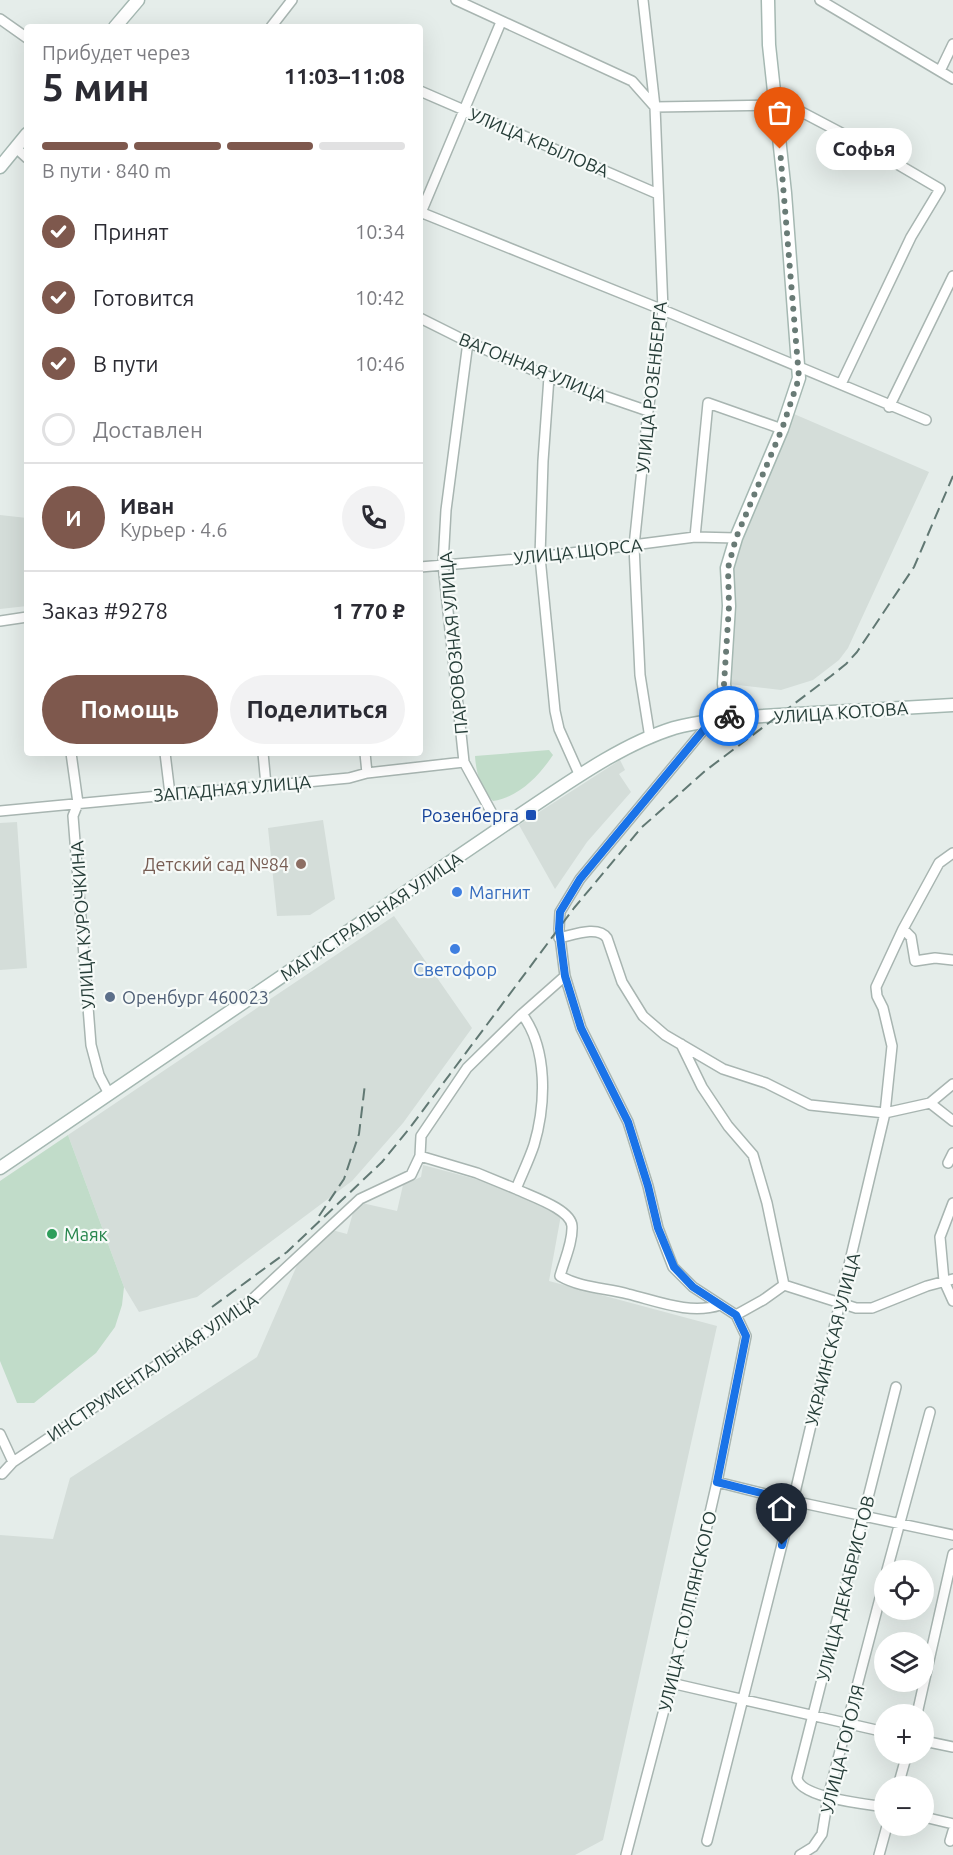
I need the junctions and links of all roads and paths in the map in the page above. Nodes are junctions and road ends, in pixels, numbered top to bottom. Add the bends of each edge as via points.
1 (138, 0) edge
2 (292, 0) edge
3 (456, 0) edge
4 (642, 0) edge
5 (768, 0) edge
6 (820, 0) edge
7 (0, 19) edge
8 (501, 22) junction
9 (118, 24) edge
10 (273, 24) edge
11 (24, 36) edge
12 (953, 44) edge
13 (940, 71) junction
14 (953, 79) edge
15 (423, 92) edge
16 (775, 105) junction
17 (655, 107) junction
18 (464, 110) junction
19 (24, 138) edge
20 (16, 148) junction
21 (24, 155) edge
22 (0, 167) edge
23 (658, 194) junction
24 (423, 206) edge
25 (423, 214) edge
26 (953, 276) edge
27 (663, 310) junction
28 (423, 320) edge
29 (468, 342) junction
30 (799, 367) junction
31 (549, 377) junction
32 (841, 384) junction
33 (889, 406) junction
34 (648, 411) junction
35 (926, 420) dead end
36 (782, 429) junction
37 (694, 537) junction
38 (736, 538) junction
39 (634, 546) junction
40 (540, 556) junction
41 (443, 564) junction
42 (423, 567) edge
43 (24, 617) edge
44 (0, 621) edge
45 (953, 705) edge
46 (729, 718) junction
47 (711, 721) junction
48 (650, 738) junction
49 (71, 756) edge
50 (165, 756) edge
51 (263, 756) edge
52 (365, 756) edge
53 (464, 762) junction
54 (367, 773) junction
55 (580, 776) junction
56 (266, 785) junction
57 (170, 794) junction
58 (78, 803) junction
59 (0, 811) edge
60 (500, 828) junction
61 (953, 853) edge
62 (903, 929) junction
63 (559, 938) junction
64 (953, 960) edge
65 (565, 976) junction
66 (522, 1014) junction
67 (680, 1043) junction
68 (953, 1084) edge
69 (109, 1095) junction
70 (930, 1103) junction
71 (885, 1113) junction
72 (953, 1120) edge
73 (953, 1153) edge
74 (420, 1156) junction
75 (948, 1163) dead end
76 (0, 1168) edge
77 (516, 1189) junction
78 (953, 1203) edge
79 (949, 1280) edge
80 (784, 1286) junction
81 (953, 1301) edge
82 (840, 1303) junction
83 (720, 1305) junction
84 (736, 1315) junction
85 (897, 1387) dead end
86 (930, 1412) dead end
87 (0, 1434) edge
88 (13, 1462) junction
89 (2, 1474) dead end
90 (717, 1482) junction
91 (793, 1501) junction
92 (863, 1516) junction
93 (899, 1524) junction
94 (953, 1534) edge
95 (953, 1554) edge
96 (890, 1560) edge
97 (875, 1620) edge
98 (671, 1683) junction
99 (743, 1701) junction
100 (919, 1704) edge
101 (812, 1717) junction
102 (848, 1725) junction
103 (874, 1730) edge
104 (934, 1743) edge
105 (953, 1747) edge
106 (828, 1797) junction
107 (874, 1805) edge
108 (934, 1819) edge
109 (953, 1824) edge
110 (884, 1836) edge
111 (707, 1842) dead end
112 (626, 1855) edge
113 (800, 1855) edge
114 (879, 1855) edge

1 - 9 street
2 - 10 street
3 - 8 street
4 - 17 street, УЛИЦА РОЗЕНБЕРГА
5 - 16 street
6 - 13 street
7 - 11 street
8 - 17 street via 632,81
8 - 18 street
12 - 13 street
13 - 14 street
15 - 18 street, УЛИЦА КРЫЛОВА
16 - 17 street
16 - 30 street
16 - 32 street via 820,120 940,189 911,237
17 - 23 street, УЛИЦА РОЗЕНБЕРГА
18 - 23 street, УЛИЦА КРЫЛОВА
18 - 24 street
19 - 20 street
20 - 21 street
20 - 22 street
23 - 27 street, УЛИЦА РОЗЕНБЕРГА
25 - 27 street
26 - 33 street
27 - 30 street
27 - 34 street, УЛИЦА РОЗЕНБЕРГА
28 - 29 street, ВАГОННАЯ УЛИЦА
29 - 31 street, ВАГОННАЯ УЛИЦА
29 - 41 street, ПАРОВОЗНАЯ УЛИЦА via 446,510
30 - 32 street
30 - 36 street
31 - 34 street, ВАГОННАЯ УЛИЦА
31 - 40 street
32 - 33 street
33 - 35 street
34 - 39 street, УЛИЦА РОЗЕНБЕРГА
36 - 37 street via 708,403
36 - 38 street
37 - 38 street, УЛИЦА ЩОРСА
37 - 39 street, УЛИЦА ЩОРСА
38 - 46 street via 728,568 724,684
39 - 40 street, УЛИЦА ЩОРСА
39 - 48 street, УЛИЦА РОЗЕНБЕРГА via 640,675
40 - 41 street, УЛИЦА ЩОРСА
40 - 55 street via 555,711
41 - 42 street, УЛИЦА ЩОРСА
41 - 53 street, ПАРОВОЗНАЯ УЛИЦА
43 - 44 street
45 - 46 street, УЛИЦА КОТОВА
46 - 47 street, МАГИСТРАЛЬНАЯ УЛИЦА
47 - 48 street, МАГИСТРАЛЬНАЯ УЛИЦА
47 - 63 street via 580,879 560,912
48 - 55 street, МАГИСТРАЛЬНАЯ УЛИЦА
49 - 58 street, УЛИЦА КУРОЧКИНА
50 - 57 street
51 - 56 street
52 - 54 street
53 - 54 street, ЗАПАДНАЯ УЛИЦА
53 - 60 street, ПАРОВОЗНАЯ УЛИЦА
54 - 56 street, ЗАПАДНАЯ УЛИЦА
55 - 60 street, МАГИСТРАЛЬНАЯ УЛИЦА
56 - 57 street, ЗАПАДНАЯ УЛИЦА
57 - 58 street, ЗАПАДНАЯ УЛИЦА
58 - 59 street, ЗАПАДНАЯ УЛИЦА
58 - 69 street, УЛИЦА КУРОЧКИНА via 73,816 91,1045
60 - 69 street, МАГИСТРАЛЬНАЯ УЛИЦА
61 - 62 street, УКРАИНСКАЯ УЛИЦА via 939,863
62 - 64 street via 911,938 915,961
62 - 71 street, УКРАИНСКАЯ УЛИЦА via 876,987 892,1047
63 - 65 street
63 - 67 street via 604,934 622,982 643,1016
65 - 66 street, ИНСТРУМЕНТАЛЬНАЯ УЛИЦА
65 - 83 street via 581,1028 628,1122 658,1228 674,1267 693,1287
66 - 74 street, ИНСТРУМЕНТАЛЬНАЯ УЛИЦА via 467,1068 421,1136
66 - 77 street via 532,1027 538,1048 541,1083 533,1146
67 - 71 street via 723,1069 766,1083 810,1105
67 - 80 street via 702,1087 753,1155
68 - 70 street
69 - 76 street, МАГИСТРАЛЬНАЯ УЛИЦА
70 - 71 street
70 - 72 street
71 - 82 street, УКРАИНСКАЯ УЛИЦА
73 - 75 street
74 - 77 street
74 - 88 street, ИНСТРУМЕНТАЛЬНАЯ УЛИЦА via 411,1175 360,1199 246,1305
77 - 83 street via 570,1218 572,1232 560,1276 651,1301 698,1309
78 - 79 street via 940,1237
79 - 81 street
79 - 82 street via 872,1308
80 - 82 street
80 - 84 street
82 - 91 street, УКРАИНСКАЯ УЛИЦА
83 - 84 street
84 - 90 street, УЛИЦА СТОЛПЯНСКОГО via 746,1336
85 - 92 street, УЛИЦА ДЕКАБРИСТОВ
86 - 93 street
87 - 88 street
88 - 89 street, ИНСТРУМЕНТАЛЬНАЯ УЛИЦА
90 - 91 street
90 - 98 street, УЛИЦА СТОЛПЯНСКОГО
91 - 92 street
91 - 99 street, УКРАИНСКАЯ УЛИЦА
92 - 93 street
92 - 101 street, УЛИЦА ДЕКАБРИСТОВ
93 - 94 street
93 - 96 street
95 - 100 street
97 - 102 street, УЛИЦА ГОГОЛЯ
98 - 99 street
98 - 112 street, УЛИЦА СТОЛПЯНСКОГО
99 - 101 street
99 - 111 street, УКРАИНСКАЯ УЛИЦА
101 - 102 street
101 - 106 street, УЛИЦА ДЕКАБРИСТОВ via 798,1784
102 - 103 street
102 - 106 street, УЛИЦА ГОГОЛЯ
104 - 105 street
106 - 107 street
106 - 113 street, УЛИЦА ГОГОЛЯ via 822,1834 813,1847
108 - 109 street
110 - 114 street

